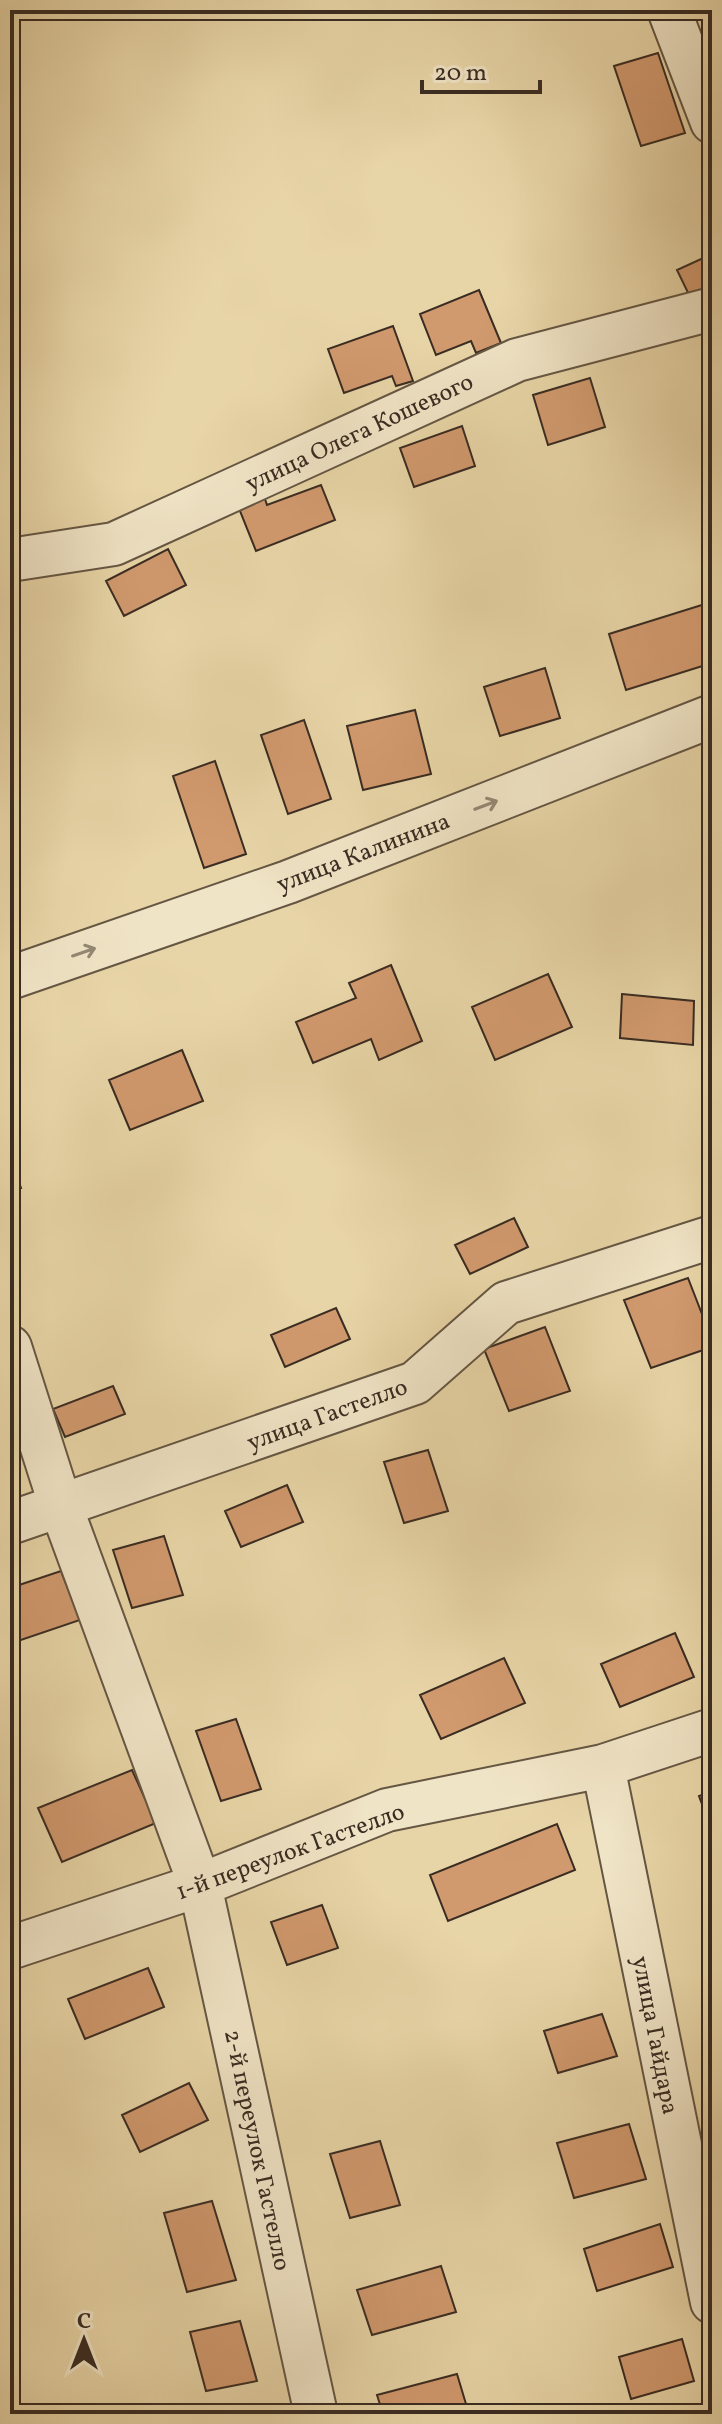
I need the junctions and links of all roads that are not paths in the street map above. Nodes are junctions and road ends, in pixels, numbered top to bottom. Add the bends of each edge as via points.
1 (669, 10) edge
2 (712, 122) edge
3 (712, 309) edge
4 (10, 560) edge
5 (712, 716) edge
6 (10, 978) edge
7 (712, 1237) edge
8 (10, 1347) edge
9 (61, 1507) junction
10 (10, 1523) edge
11 (712, 1730) edge
12 (603, 1766) junction
13 (200, 1885) junction
14 (10, 1948) edge
15 (696, 2157) edge
16 (712, 2302) edge
17 (316, 2414) edge

1 - 2 street
3 - 4 street, улица Олега Кошевого via 517,360 114,544
6 -> 5 street, улица Калинина via 288,882
7 - 9 street, улица Гастелло via 506,1303 415,1383
8 - 9 street, 2-й переулок Гастелло
9 - 10 street, улица Гастелло
9 - 13 street, 2-й переулок Гастелло
11 - 12 street, 1-й переулок Гастелло
12 - 13 street, 1-й переулок Гастелло via 387,1810
12 - 15 street, улица Гайдара
13 - 14 street, 1-й переулок Гастелло
13 - 17 street, 2-й переулок Гастелло
15 - 16 street, улица Гайдара

